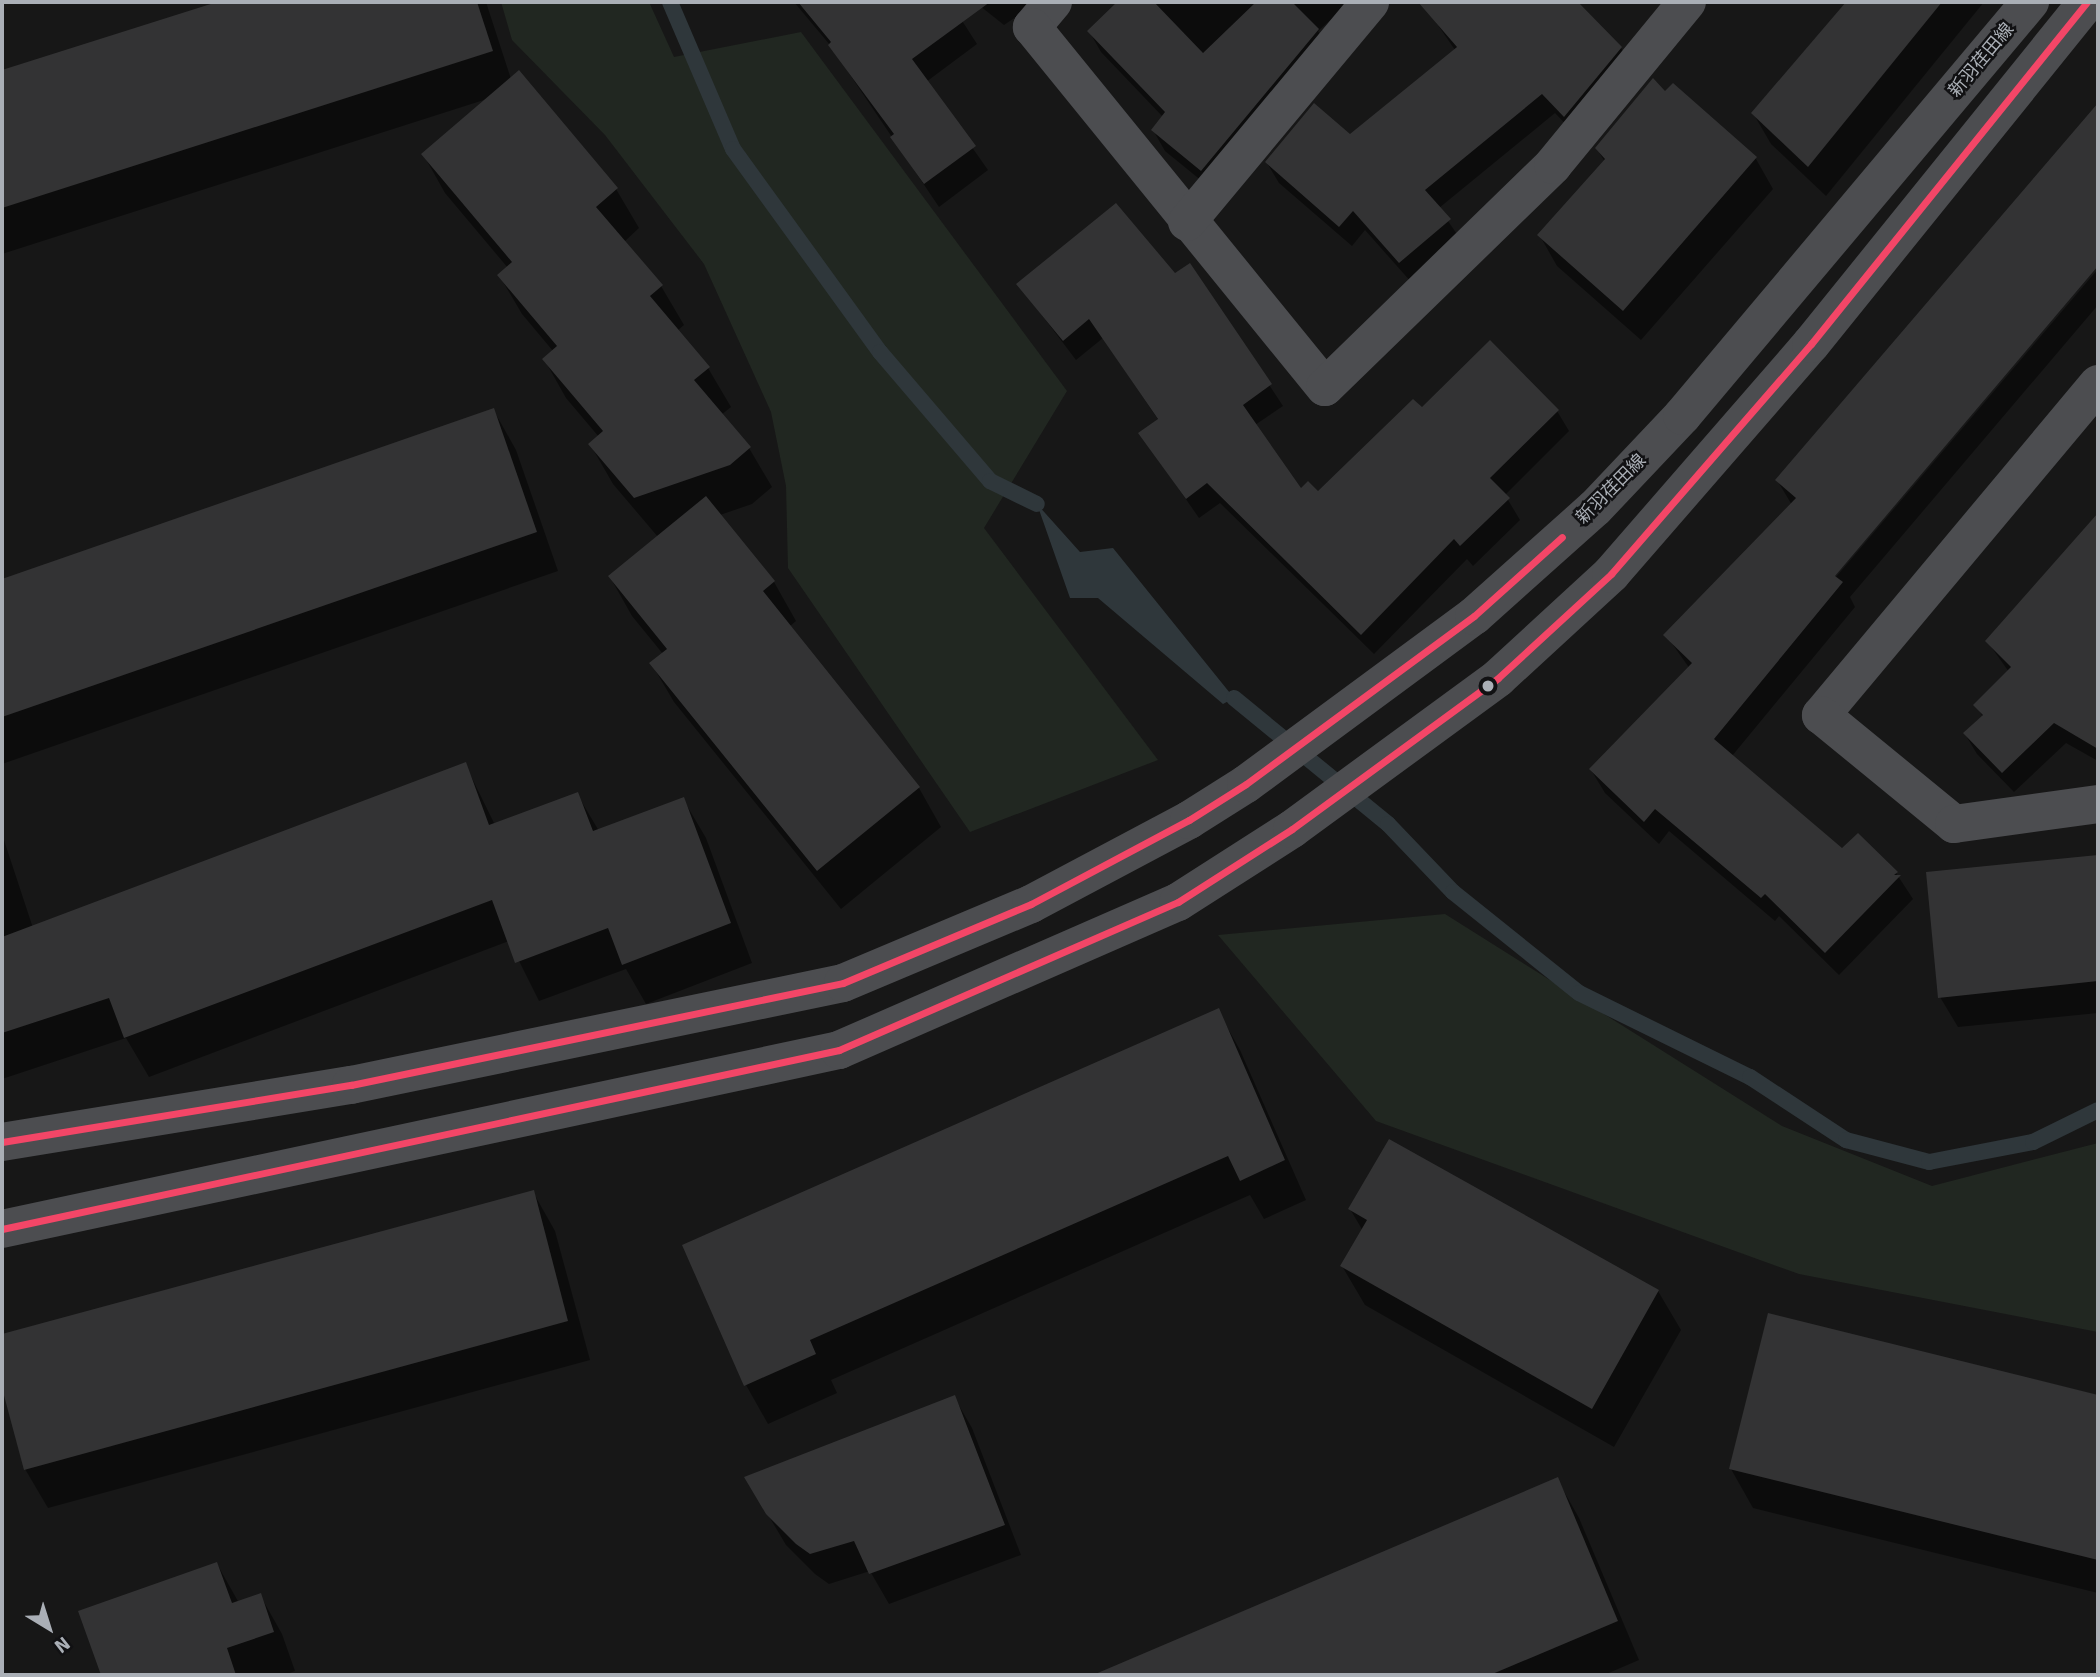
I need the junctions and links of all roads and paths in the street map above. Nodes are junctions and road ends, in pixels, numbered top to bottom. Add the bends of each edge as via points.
1 (1053, 2) edge
2 (1370, 2) edge
3 (1687, 2) edge
4 (2030, 2) edge
5 (2087, 2) edge
6 (1187, 222) junction
7 (2098, 384) edge
8 (2098, 804) edge
9 (2, 1142) edge
10 (2, 1229) edge

1 - 6 street via 1032,27
2 - 6 street
3 - 6 street via 1553,165 1325,387
4 - 9 street, 新羽荏田線 via 1682,416 1595,508 1474,616 1246,784 1189,820 1031,904 843,983 351,1085
5 - 10 street via 1811,344 1651,531 1498,678 1292,829 1178,902 839,1050
7 - 8 street via 1821,715 1954,824

